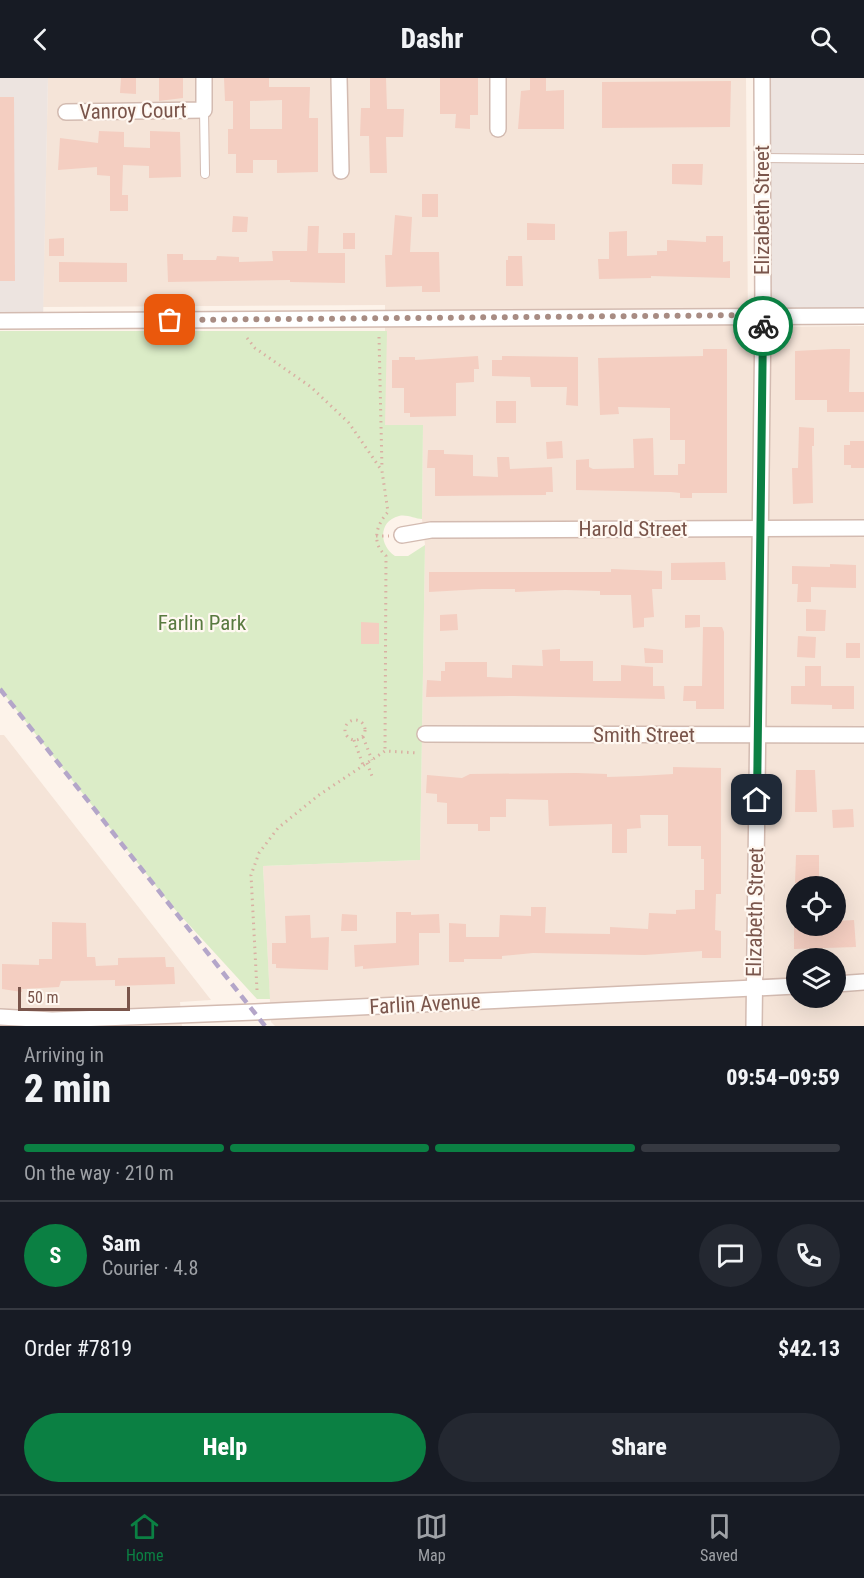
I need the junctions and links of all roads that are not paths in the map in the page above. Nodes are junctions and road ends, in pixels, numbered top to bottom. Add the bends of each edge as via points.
1 (204, 78) edge
2 (339, 78) edge
3 (498, 78) edge
4 (762, 78) edge
5 (204, 110) junction
6 (66, 112) dead end
7 (498, 129) dead end
8 (762, 158) junction
9 (864, 159) edge
10 (341, 171) dead end
11 (205, 174) dead end
12 (763, 315) junction
13 (864, 316) edge
14 (0, 321) edge
15 (760, 528) junction
16 (864, 528) edge
17 (402, 535) dead end
18 (425, 734) dead end
19 (864, 735) edge
20 (758, 736) junction
21 (864, 982) edge
22 (846, 983) edge
23 (786, 986) edge
24 (754, 988) junction
25 (0, 1017) edge
26 (52, 1020) junction
27 (33, 1026) edge
28 (754, 1026) edge

1 - 5 street, Vanroy Court
2 - 10 street
3 - 7 street
4 - 8 street, Elizabeth Street
5 - 6 street, Vanroy Court
5 - 11 lane
8 - 9 lane
8 - 12 street, Elizabeth Street
12 - 13 street
12 - 14 street
12 - 15 street, Elizabeth Street
15 - 16 street, Harold Street
15 - 17 street, Harold Street via 432,530
15 - 20 street, Elizabeth Street
18 - 20 street, Smith Street
19 - 20 street, Smith Street
20 - 24 street, Elizabeth Street
21 - 22 street
23 - 24 street, Farlin Avenue
24 - 26 street, Farlin Avenue
24 - 28 street, Elizabeth Street
25 - 26 street, Farlin Avenue
26 - 27 street, Farlin Avenue

